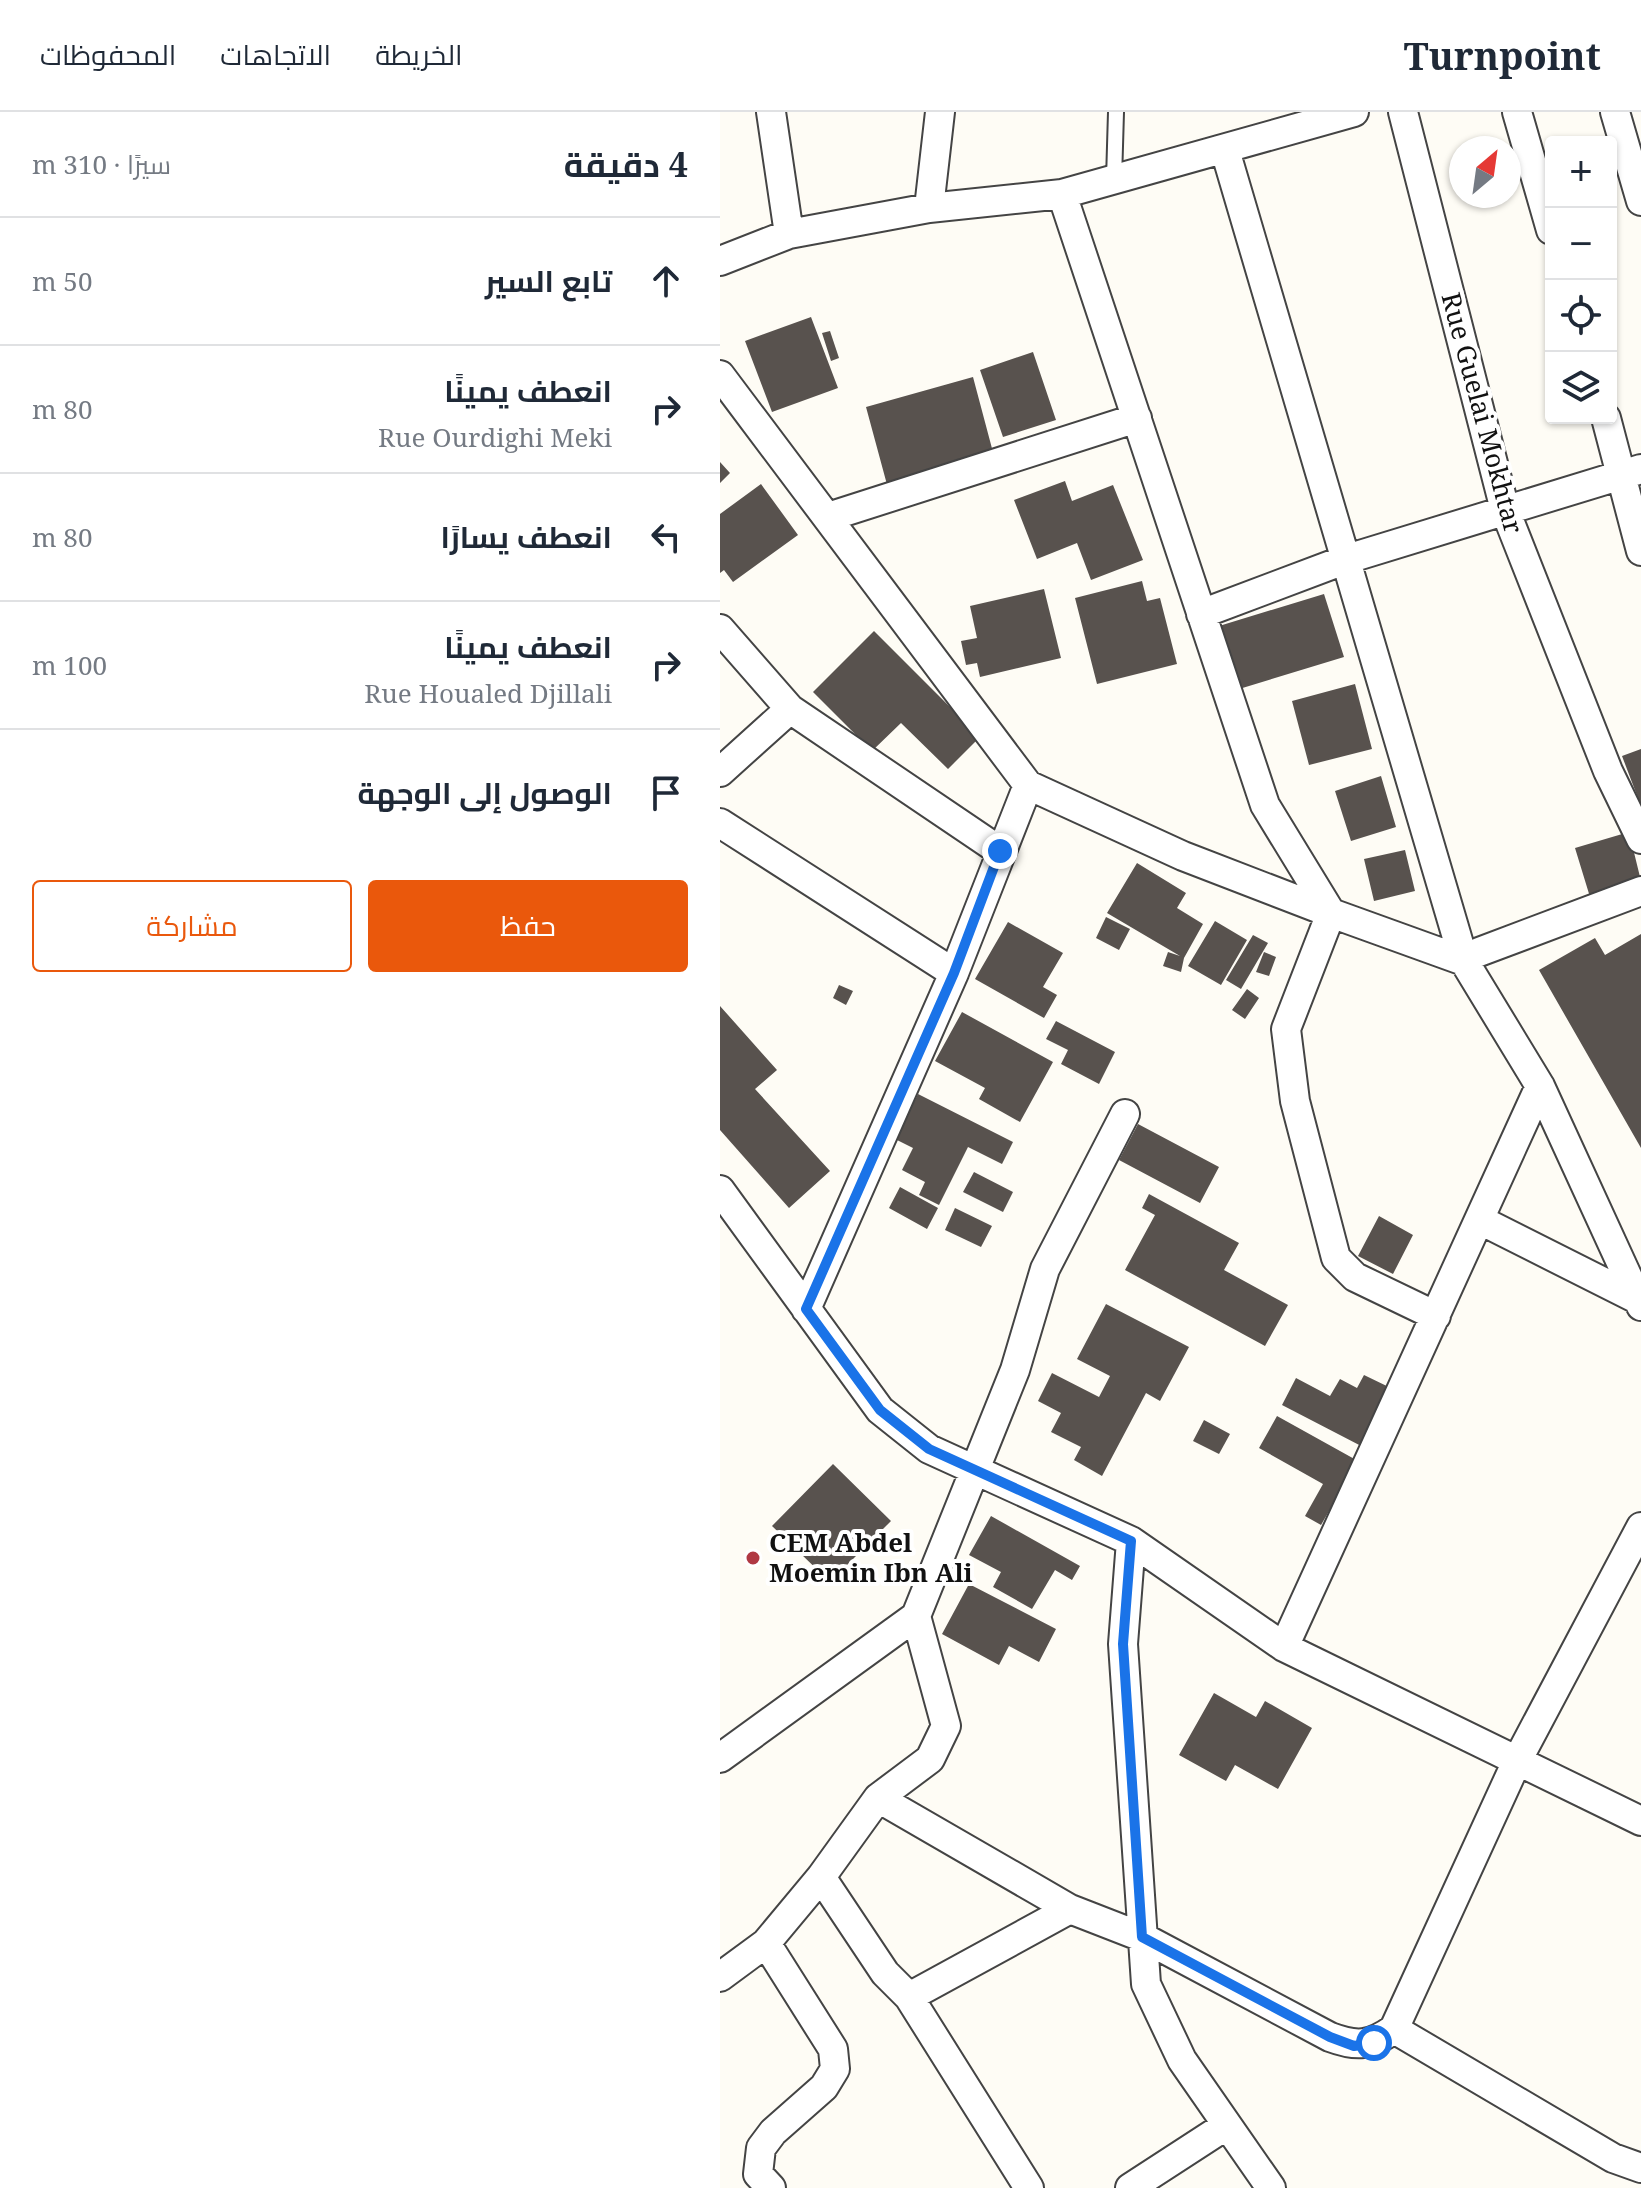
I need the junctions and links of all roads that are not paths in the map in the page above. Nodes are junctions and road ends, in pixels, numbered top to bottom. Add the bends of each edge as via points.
1 (771, 112) edge
2 (940, 112) edge
3 (1116, 112) edge
4 (1354, 112) edge
5 (1403, 112) edge
6 (1517, 112) edge
7 (1615, 112) edge
8 (1225, 150) junction
9 (1114, 180) junction
10 (1062, 194) junction
11 (1641, 201) edge
12 (929, 208) junction
13 (1545, 209) edge
14 (789, 234) junction
15 (720, 261) edge
16 (720, 375) edge
17 (1137, 418) junction
18 (1609, 424) edge
19 (1632, 472) edge
20 (1505, 510) junction
21 (828, 517) junction
22 (1641, 551) edge
23 (1347, 559) junction
24 (1201, 614) junction
25 (720, 629) edge
26 (790, 709) junction
27 (720, 772) edge
28 (1028, 785) junction
29 (720, 823) edge
30 (1641, 839) edge
31 (1000, 851) junction
32 (1641, 891) edge
33 (1331, 913) junction
34 (1471, 957) junction
35 (954, 973) junction
36 (1540, 1086) junction
37 (1125, 1114) dead end
38 (720, 1190) edge
39 (1480, 1220) junction
40 (1640, 1303) edge
41 (806, 1309) junction
42 (1436, 1316) junction
43 (977, 1471) junction
44 (1641, 1527) edge
45 (1131, 1541) junction
46 (916, 1616) junction
47 (1284, 1647) junction
48 (720, 1758) edge
49 (1517, 1761) junction
50 (878, 1798) junction
51 (1641, 1821) edge
52 (821, 1877) junction
53 (1070, 1909) junction
54 (1142, 1937) junction
55 (766, 1943) junction
56 (720, 1977) edge
57 (909, 1997) junction
58 (1394, 2029) junction
59 (1227, 2125) junction
60 (1641, 2168) edge
61 (771, 2188) edge
62 (1029, 2188) edge
63 (1130, 2188) edge
64 (1271, 2188) edge

1 - 14 street
2 - 12 street
3 - 9 lane
4 - 8 street
5 - 20 street, Rue Guelai Mokhtar
6 - 13 street
7 - 11 street
8 - 9 street
8 - 23 street
9 - 10 street
10 - 12 street
10 - 17 street
12 - 14 street
14 - 15 street
16 - 21 street
17 - 21 street
17 - 24 street
18 - 19 street
19 - 20 street
19 - 22 street
20 - 23 street
20 - 30 street, Rue Guelai Mokhtar via 1608,771
21 - 28 street
23 - 24 street
23 - 34 street
24 - 33 street via 1265,805
25 - 26 street
26 - 27 street
26 - 31 street
28 - 31 street
28 - 33 street via 1183,856
29 - 35 street
31 - 35 street
32 - 34 street
33 - 34 street
33 - 42 street via 1286,1029 1295,1101 1336,1258 1355,1277
34 - 36 street
35 - 41 street
36 - 39 street
36 - 40 street
37 - 43 street via 1045,1269
38 - 41 street
39 - 40 street
39 - 42 street
41 - 43 street via 880,1410 929,1449
42 - 47 street
43 - 45 street
43 - 46 street
44 - 49 street
45 - 47 street
45 - 54 street via 1123,1644
46 - 48 street
46 - 50 street via 946,1726 930,1759
47 - 49 street
49 - 51 street
49 - 58 street
50 - 52 street
50 - 53 street
52 - 55 street
52 - 57 street via 885,1973
53 - 54 street
53 - 57 street
54 - 58 street via 1354,2046 1374,2043
54 - 59 street via 1146,1984 1182,2060
55 - 56 street
55 - 61 street via 833,2049 835,2069 824,2087 761,2148 758,2174
57 - 62 street
58 - 60 street via 1613,2158
59 - 63 street
59 - 64 street

